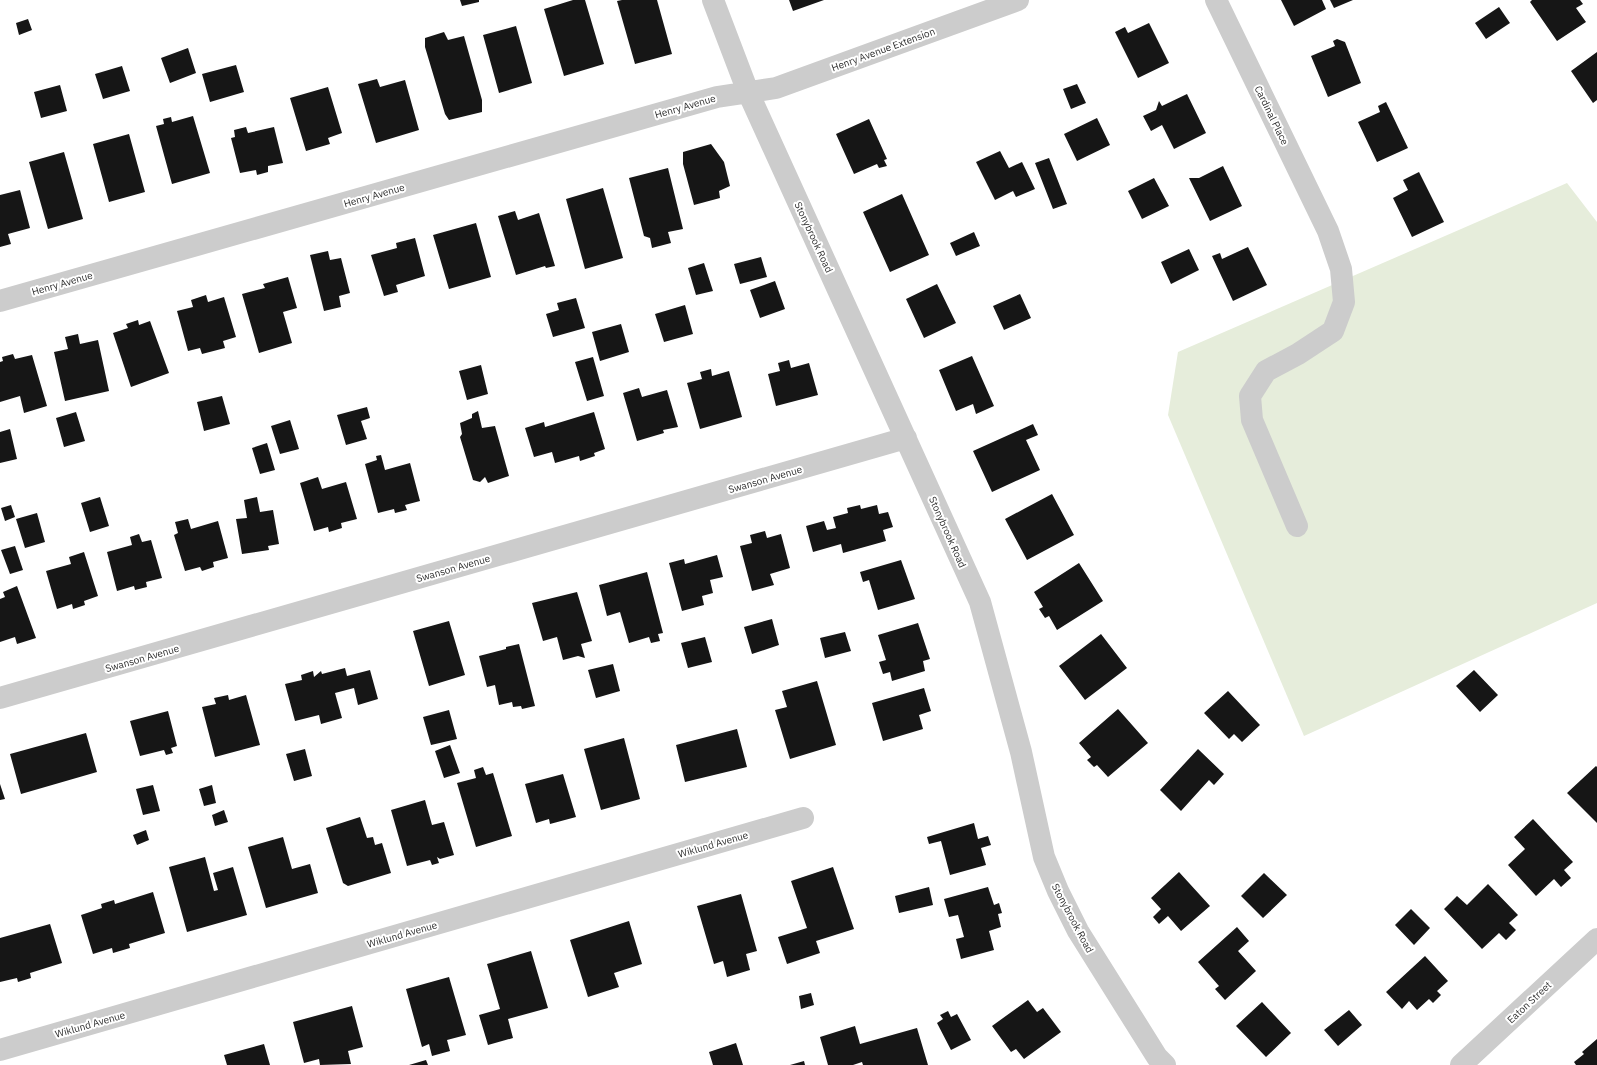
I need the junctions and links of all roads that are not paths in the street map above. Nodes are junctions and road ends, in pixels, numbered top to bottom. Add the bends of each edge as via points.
1 (713, 0) edge
2 (1018, 0) edge
3 (1216, 0) edge
4 (748, 92) junction
5 (0, 301) edge
6 (906, 438) junction
7 (1297, 526) dead end
8 (0, 698) edge
9 (803, 818) dead end
10 (1597, 939) edge
11 (0, 1050) edge
12 (1165, 1065) edge
13 (1461, 1065) edge

1 - 4 street, Stonybrook Road
2 - 4 street, Henry Avenue Extension via 776,88
3 - 7 street, Cardinal Place via 1328,231 1341,269 1344,302 1333,331 1266,371 1250,396 1252,420
4 - 5 street, Henry Avenue via 717,97
4 - 6 street, Stonybrook Road
6 - 8 street, Swanson Avenue
6 - 12 street, Stonybrook Road via 980,602 1021,752 1044,857 1058,891 1078,931 1157,1057
9 - 11 street, Wiklund Avenue
10 - 13 street, Eaton Street

